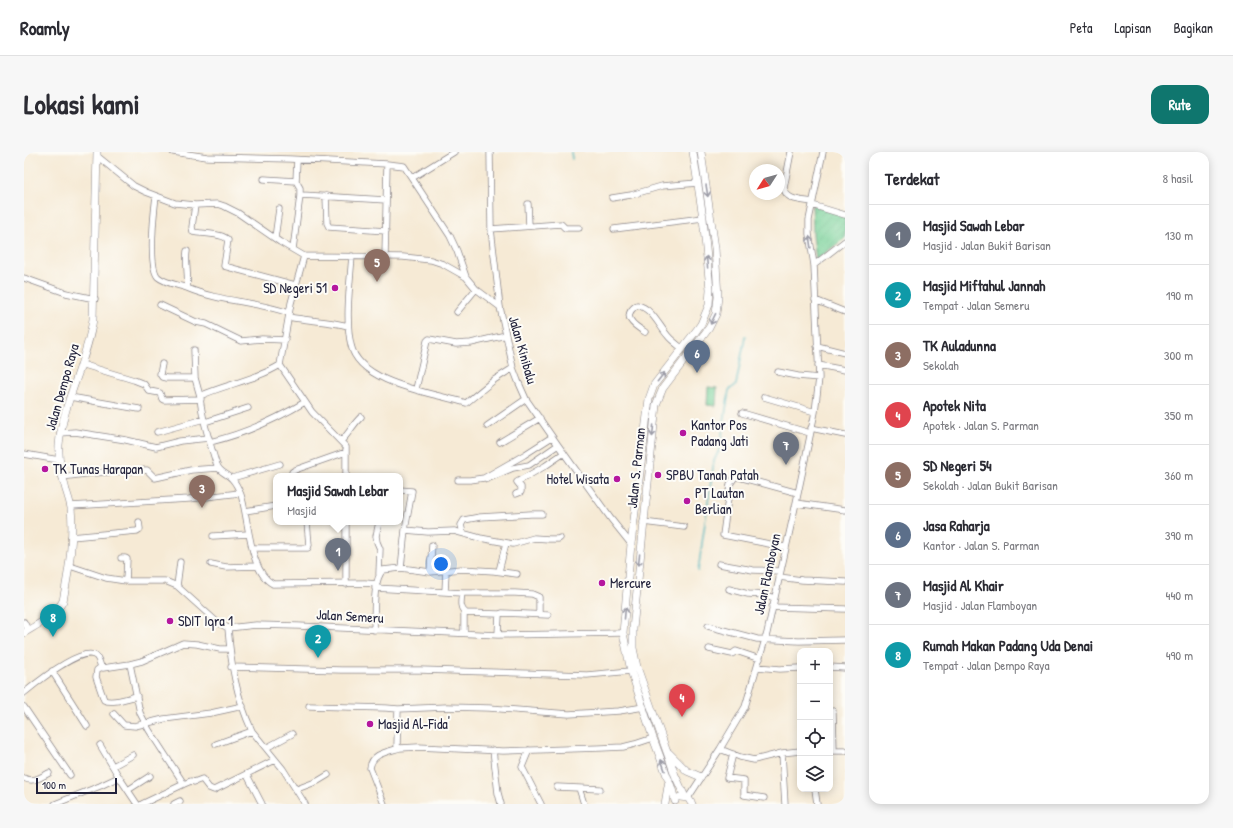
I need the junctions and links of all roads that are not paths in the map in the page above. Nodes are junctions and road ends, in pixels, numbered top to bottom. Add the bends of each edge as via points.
1 (173, 152) edge
2 (290, 152) edge
3 (454, 152) edge
4 (490, 152) edge
5 (693, 152) edge
6 (700, 152) edge
7 (791, 152) edge
8 (823, 152) edge
9 (97, 154) edge
10 (290, 159) junction
11 (297, 160) junction
12 (387, 164) junction
13 (700, 175) junction
14 (412, 178) junction
15 (264, 179) dead end
16 (296, 181) junction
17 (698, 183) junction
18 (156, 196) junction
19 (300, 196) junction
20 (326, 196) junction
21 (612, 198) dead end
22 (386, 200) junction
23 (528, 204) dead end
24 (812, 204) junction
25 (195, 205) junction
26 (279, 209) dead end
27 (845, 215) edge
28 (703, 218) junction
29 (529, 226) junction
30 (580, 228) dead end
31 (491, 229) junction
32 (614, 229) dead end
33 (386, 231) junction
34 (275, 238) junction
35 (845, 241) edge
36 (293, 249) junction
37 (188, 251) dead end
38 (304, 256) junction
39 (352, 256) junction
40 (384, 257) junction
41 (814, 265) junction
42 (466, 277) junction
43 (24, 278) edge
44 (295, 285) junction
45 (187, 288) junction
46 (476, 289) junction
47 (94, 299) junction
48 (815, 300) junction
49 (160, 305) dead end
50 (500, 306) junction
51 (457, 312) dead end
52 (845, 312) edge
53 (289, 315) junction
54 (348, 326) junction
55 (645, 332) dead end
56 (506, 335) junction
57 (285, 340) junction
58 (817, 346) junction
59 (194, 350) dead end
60 (682, 350) junction
61 (845, 353) edge
62 (81, 364) junction
63 (162, 364) dead end
64 (280, 365) junction
65 (818, 365) junction
66 (513, 368) junction
67 (845, 370) edge
68 (778, 372) dead end
69 (195, 378) junction
70 (819, 378) junction
71 (416, 389) junction
72 (70, 397) junction
73 (200, 397) junction
74 (764, 398) dead end
75 (526, 399) junction
76 (305, 402) junction
77 (248, 408) dead end
78 (139, 409) dead end
79 (815, 412) junction
80 (742, 413) dead end
81 (361, 417) dead end
82 (540, 418) junction
83 (205, 421) junction
84 (487, 426) dead end
85 (810, 431) junction
86 (157, 432) dead end
87 (60, 433) junction
88 (845, 434) edge
89 (552, 437) junction
90 (210, 440) junction
91 (341, 441) junction
92 (500, 442) dead end
93 (558, 445) junction
94 (346, 452) junction
95 (564, 453) junction
96 (24, 454) edge
97 (59, 460) junction
98 (280, 464) dead end
99 (218, 468) junction
100 (292, 473) edge
101 (346, 473) edge
102 (62, 477) junction
103 (232, 478) junction
104 (478, 479) junction
105 (458, 480) dead end
106 (403, 490) edge
107 (240, 493) junction
108 (798, 493) junction
109 (516, 494) dead end
110 (796, 503) junction
111 (70, 506) junction
112 (273, 506) edge
113 (845, 510) edge
114 (245, 511) junction
115 (542, 514) dead end
116 (139, 522) dead end
117 (643, 522) junction
118 (307, 525) edge
119 (346, 525) edge
120 (378, 525) edge
121 (684, 527) dead end
122 (405, 530) junction
123 (249, 534) junction
124 (462, 534) junction
125 (213, 536) dead end
126 (71, 537) junction
127 (560, 538) dead end
128 (506, 543) junction
129 (631, 544) junction
130 (432, 545) dead end
131 (785, 547) junction
132 (253, 548) junction
133 (121, 558) dead end
134 (180, 562) dead end
135 (211, 564) dead end
136 (719, 564) dead end
137 (70, 566) junction
138 (257, 566) junction
139 (401, 568) junction
140 (446, 571) junction
141 (499, 571) junction
142 (780, 571) junction
143 (430, 572) junction
144 (379, 574) junction
145 (517, 574) dead end
146 (779, 577) junction
147 (126, 581) junction
148 (845, 582) edge
149 (346, 584) junction
150 (177, 586) junction
151 (376, 586) junction
152 (729, 589) dead end
153 (444, 592) junction
154 (462, 593) junction
155 (774, 598) junction
156 (772, 607) junction
157 (845, 609) edge
158 (464, 612) junction
159 (499, 614) junction
160 (539, 614) junction
161 (548, 615) dead end
162 (24, 622) edge
163 (708, 626) dead end
164 (228, 628) junction
165 (374, 630) junction
166 (26, 632) edge
167 (623, 633) junction
168 (464, 634) junction
169 (498, 635) junction
170 (765, 639) junction
171 (845, 640) edge
172 (230, 649) junction
173 (709, 649) dead end
174 (760, 659) junction
175 (130, 664) junction
176 (101, 667) junction
177 (231, 667) junction
178 (757, 667) junction
179 (833, 667) edge
180 (797, 668) edge
181 (845, 668) edge
182 (52, 671) junction
183 (631, 671) junction
184 (24, 693) edge
185 (137, 696) junction
186 (243, 706) junction
187 (309, 706) dead end
188 (24, 707) edge
189 (644, 707) junction
190 (398, 709) junction
191 (114, 714) dead end
192 (146, 723) junction
193 (87, 726) dead end
194 (252, 730) junction
195 (292, 734) dead end
196 (653, 738) junction
197 (216, 744) dead end
198 (100, 745) dead end
199 (266, 748) junction
200 (400, 748) junction
201 (720, 749) junction
202 (493, 750) junction
203 (529, 750) junction
204 (797, 751) edge
205 (833, 751) edge
206 (845, 751) edge
207 (667, 752) junction
208 (782, 753) junction
209 (733, 754) junction
210 (133, 755) dead end
211 (275, 760) junction
212 (113, 766) junction
213 (49, 773) dead end
214 (70, 775) dead end
215 (246, 775) junction
216 (328, 775) dead end
217 (150, 776) dead end
218 (119, 777) junction
219 (701, 777) junction
220 (24, 778) edge
221 (669, 780) junction
222 (184, 784) junction
223 (557, 787) dead end
224 (579, 788) junction
225 (297, 789) junction
226 (600, 789) dead end
227 (128, 790) junction
228 (816, 792) edge
229 (764, 798) dead end
230 (688, 800) edge
231 (675, 803) edge
232 (55, 804) edge
233 (137, 804) edge
234 (142, 804) edge
235 (262, 804) edge
236 (305, 804) edge
237 (384, 804) edge
238 (501, 804) edge
239 (541, 804) edge
240 (584, 804) edge
241 (665, 804) edge
242 (785, 804) edge
243 (817, 804) edge

1 - 10 street via 207,157
2 - 10 street
3 - 14 street
4 - 31 street, Jalan Kinibalu
5 - 13 main road
6 - 13 main road, Jalan S. Parman
7 - 24 street via 784,188 786,194 790,198
8 - 24 street, Jalan Flamboyan
9 - 18 street via 134,186
9 - 47 main road, Jalan Dempo Raya
10 - 11 street
11 - 12 street
11 - 16 street
12 - 14 street via 404,166
12 - 22 street
13 - 17 main road, Jalan S. Parman
13 -> 117 main road, Jalan S. Parman via 715,248 718,297 716,314 709,328 663,388 656,405
14 - 42 street via 450,236
15 - 16 street
16 - 19 street via 300,188
17 - 21 street via 662,186
17 - 28 main road, Jalan S. Parman
18 - 25 street via 174,203
18 - 45 street via 154,270 161,279
19 - 20 street
19 - 36 street
20 - 22 street
20 - 33 street via 327,223 330,226
22 - 33 street
23 - 29 street
24 - 27 street
41 -> 24 street, Jalan Flamboyan via 809,234
25 - 34 street via 224,206
25 - 44 street via 193,232 226,237 228,240 224,266
26 - 34 street
28 - 32 street
60 -> 28 main road, Jalan S. Parman via 701,324 709,305 710,289
29 - 30 street via 560,224 565,228
29 - 31 street
31 - 50 street, Jalan Kinibalu
33 - 40 street
34 - 36 street
35 - 41 street
36 - 38 street
37 - 45 street
38 - 39 street
38 - 44 street
39 - 40 street
39 - 54 street
40 - 42 street via 431,260
41 - 48 street, Jalan Flamboyan
42 - 46 street
43 - 47 street via 66,293
44 - 53 street
45 - 53 street via 275,308
46 - 50 street
46 - 51 street
47 - 62 main road, Jalan Dempo Raya via 91,335
48 - 52 street
48 - 58 street, Jalan Flamboyan
49 - 57 street via 238,340
50 - 56 street, Jalan Kinibalu
53 - 54 street via 306,321
53 - 57 street
54 - 71 street via 351,346 366,369 396,384
55 - 60 street via 629,318 637,305 643,306 653,315 667,336
56 - 66 street, Jalan Kinibalu
56 - 71 street via 456,344 429,339
57 - 64 street
58 - 61 street
58 - 65 street, Jalan Flamboyan
59 - 69 street
129 -> 60 main road, Jalan S. Parman via 651,394 654,385
62 - 72 main road, Jalan Dempo Raya
62 - 73 street via 134,380 149,391 160,393 164,400
63 - 69 street via 162,377
64 - 73 street
64 - 76 street
65 - 67 street
65 - 70 street, Jalan Flamboyan
66 - 71 street via 466,403
66 - 75 street, Jalan Kinibalu
68 - 70 street
69 - 73 street
70 - 79 street, Jalan Flamboyan
72 - 78 street
72 - 87 main road, Jalan Dempo Raya
73 - 83 street
74 - 79 street
75 - 82 street, Jalan Kinibalu
75 - 84 street
76 - 90 street via 268,423 229,438
76 - 91 street
77 - 83 street
79 - 85 street, Jalan Flamboyan
80 - 85 street
81 - 91 street
82 - 89 street, Jalan Kinibalu
82 - 92 street
83 - 86 street
83 - 90 street
85 - 88 street
85 - 108 street, Jalan Flamboyan
87 - 90 street via 75,432 156,447 180,441
87 - 97 main road, Jalan Dempo Raya
89 - 93 street, Jalan Kinibalu
89 - 104 street via 524,456
90 - 99 street
91 - 94 street via 346,447
93 - 95 street, Jalan Kinibalu
93 - 104 street via 529,465 513,468 490,479
94 - 100 street
94 - 101 street
95 - 109 street via 517,482 521,492
95 - 129 street, Jalan Kinibalu
96 - 97 street
97 - 102 main road, Jalan Dempo Raya
98 - 103 street
99 - 102 street via 191,470 155,478 147,470
99 - 103 street
102 - 111 main road, Jalan Dempo Raya
103 - 107 street
104 - 105 street
106 - 122 street via 412,491
107 - 111 street via 189,499
107 - 114 street
108 - 110 street, Jalan Flamboyan
108 - 131 street via 735,477 730,484 723,535
110 - 113 street
110 - 131 street, Jalan Flamboyan
111 - 126 main road, Jalan Dempo Raya
112 - 114 street
114 - 123 street
115 - 124 street via 480,516 464,520 461,525
116 - 126 street via 140,529 137,531
117 - 121 street
117 -> 207 main road, Jalan S. Parman via 633,648
118 - 132 street via 308,548
119 - 149 street
120 - 144 street via 376,536 380,549
122 - 124 street via 454,531
122 - 139 street
123 - 125 street
123 - 132 street
124 - 128 street
126 - 137 main road, Jalan Dempo Raya
127 - 128 street via 534,538 513,544
128 - 141 street
167 -> 129 main road, Jalan S. Parman
130 - 143 street
131 - 142 street, Jalan Flamboyan
132 - 138 street
133 - 147 street via 127,559
134 - 150 street
135 - 138 street via 226,567
136 - 142 street via 752,570
137 - 147 street via 106,578
137 - 166 main road, Jalan Dempo Raya via 61,605 53,614
138 - 149 street via 264,578 273,584
139 - 143 street
139 - 144 street via 383,570
140 - 141 street
140 - 143 street
140 - 153 street
141 - 145 street
142 - 146 street, Jalan Flamboyan
144 - 151 street
146 - 148 street
146 - 155 street, Jalan Flamboyan
147 - 150 street via 165,581
149 - 151 street via 365,582
150 - 164 street
151 - 153 street
151 - 165 street
152 - 155 street
153 - 154 street
154 - 158 street via 461,607
154 - 160 street via 532,594 539,597
155 - 156 street, Jalan Flamboyan
156 - 157 street
156 - 170 street, Jalan Flamboyan
158 - 159 street
158 - 168 street
159 - 160 street
159 - 169 street
160 - 161 street
162 - 166 street
163 - 170 street
164 - 165 street, Jalan Semeru via 256,625
164 - 172 street
165 - 168 street, Jalan Semeru
167 - 169 street, Jalan Semeru
167 - 183 main road, Jalan S. Parman
168 - 169 street, Jalan Semeru
170 - 171 street
170 - 174 street, Jalan Flamboyan
172 - 175 street via 183,642 142,662
172 - 177 street
173 - 174 street via 732,654 736,651
174 - 178 street, Jalan Flamboyan
175 - 176 street
175 - 185 street
176 - 182 street via 97,657 90,654 69,661
176 - 185 street via 96,675 104,700 114,701
177 - 183 street via 587,675
177 - 186 street
178 - 180 street
178 - 201 street, Jalan Flamboyan via 745,707
179 - 181 street
182 - 184 street
182 - 193 street
183 - 189 main road, Jalan S. Parman
185 - 192 street via 140,713
186 - 192 street
186 - 194 street
187 - 190 street
188 - 214 street
189 - 190 street via 569,714 489,708
189 - 196 main road, Jalan S. Parman
190 - 200 street
191 - 192 street via 124,725
192 - 222 street
194 - 197 street
194 - 199 street
195 - 199 street
196 - 203 street via 623,747
221 -> 196 main road, Jalan S. Parman
198 - 212 street
199 - 211 street
200 - 202 street
200 - 237 street via 374,757 371,762 370,768
201 - 209 street
201 - 219 street, Jalan Flamboyan
202 - 203 street
202 - 238 street
203 - 239 street via 522,766
204 - 208 street
205 - 206 street
207 - 219 main road via 687,771
207 - 230 main road, Jalan S. Parman via 674,775
208 - 209 street via 754,760
208 - 242 street
209 - 229 street via 727,778 744,780 744,795
210 - 212 street
211 - 215 street
211 - 225 street
212 - 218 street
213 - 220 street via 32,781
215 - 222 street via 214,790 202,779
215 - 235 street
216 - 225 street
217 - 227 street
218 - 227 street
218 - 232 street
219 - 230 street, Jalan Flamboyan
221 - 231 main road, Jalan S. Parman
221 - 241 main road
222 - 234 street
223 - 224 street
224 - 226 street
224 - 240 street
225 - 236 street
227 - 233 street
228 - 243 street
230 - 231 main road via 679,798

